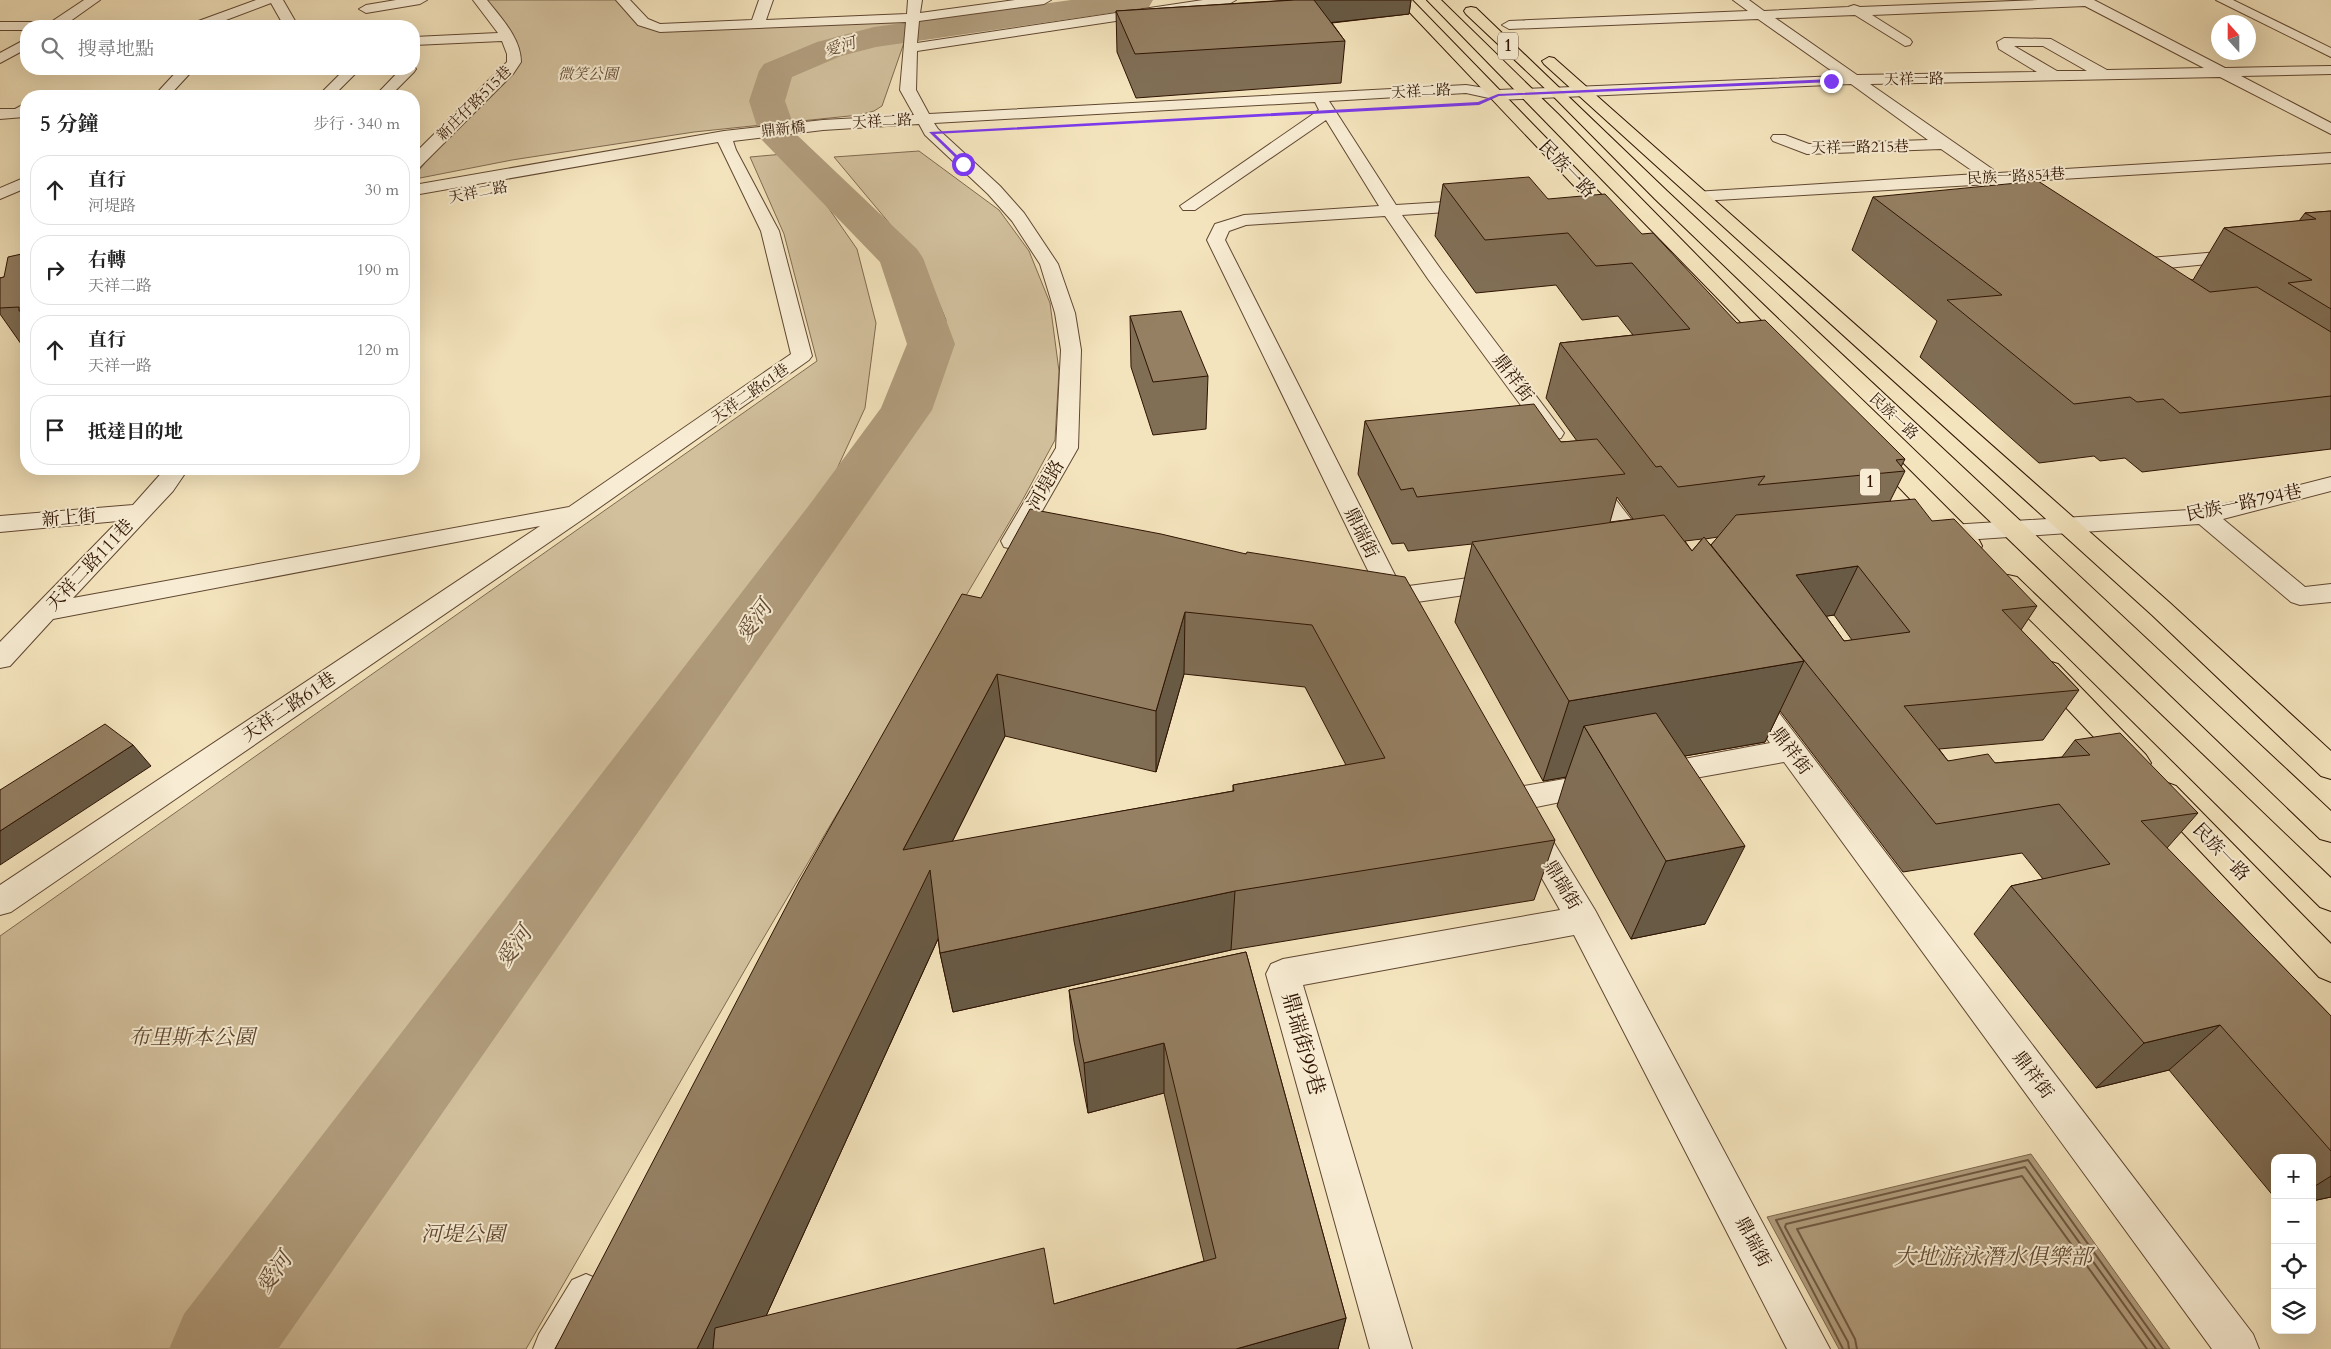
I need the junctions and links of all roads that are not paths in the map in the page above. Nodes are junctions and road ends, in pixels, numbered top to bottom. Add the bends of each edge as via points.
1 (93, 0) edge
2 (268, 0) edge
3 (276, 0) edge
4 (420, 0) edge
5 (480, 0) edge
6 (623, 0) edge
7 (766, 0) edge
8 (915, 0) edge
9 (1044, 0) edge
10 (1229, 0) edge
11 (1405, 0) edge
12 (1434, 0) edge
13 (1459, 0) edge
14 (1482, 0) edge
15 (1740, 0) edge
16 (1840, 0) edge
17 (2223, 0) edge
18 (2085, 1) edge
19 (1655, 6) dead end
20 (366, 9) dead end
21 (1857, 11) junction
22 (1761, 15) junction
23 (913, 19) junction
24 (1669, 19) junction
25 (64, 20) edge
26 (214, 20) edge
27 (288, 20) edge
28 (1509, 24) junction
29 (757, 25) junction
30 (0, 26) edge
31 (20, 26) edge
32 (507, 37) junction
33 (438, 40) junction
34 (420, 41) edge
35 (1905, 42) dead end
36 (20, 47) edge
37 (910, 47) junction
38 (2331, 53) edge
39 (420, 58) edge
40 (0, 59) edge
41 (2331, 70) edge
42 (2222, 72) junction
43 (181, 75) edge
44 (347, 75) edge
45 (403, 75) edge
46 (2106, 76) junction
47 (2056, 77) junction
48 (1852, 80) junction
49 (167, 90) edge
50 (331, 90) edge
51 (388, 90) edge
52 (1584, 91) junction
53 (1557, 92) junction
54 (1529, 94) junction
55 (1498, 95) junction
56 (1324, 104) junction
57 (20, 113) edge
58 (0, 114) edge
59 (927, 126) junction
60 (2331, 129) edge
61 (826, 132) joint
62 (1779, 138) dead end
63 (736, 142) junction
64 (1943, 144) junction
65 (422, 148) edge
66 (2331, 158) edge
67 (0, 178) edge
68 (20, 178) edge
69 (1992, 178) junction
70 (20, 185) edge
71 (420, 189) edge
72 (0, 194) edge
73 (1701, 196) junction
74 (420, 203) edge
75 (1497, 204) edge
76 (1189, 206) dead end
77 (1390, 210) junction
78 (2048, 216) edge
79 (1636, 240) edge
80 (2254, 255) edge
81 (2145, 282) edge
82 (1794, 366) edge
83 (1863, 436) edge
84 (173, 475) edge
85 (2331, 484) edge
86 (139, 512) junction
87 (578, 512) junction
88 (2204, 516) junction
89 (0, 524) edge
90 (2067, 526) junction
91 (2014, 530) junction
92 (1957, 533) junction
93 (1913, 534) joint
94 (1938, 556) edge
95 (1001, 562) edge
96 (1620, 565) edge
97 (1521, 579) edge
98 (1354, 590) edge
99 (2331, 593) edge
100 (1393, 598) junction
101 (46, 612) junction
102 (1413, 631) edge
103 (2033, 655) edge
104 (0, 659) edge
105 (1732, 671) edge
106 (1790, 750) junction
107 (2331, 768) edge
108 (1497, 774) edge
109 (1512, 800) junction
110 (2331, 830) edge
111 (2331, 898) edge
112 (0, 902) edge
113 (1583, 920) junction
114 (2331, 967) edge
115 (598, 1271) edge
116 (554, 1349) edge
117 (1391, 1349) edge
118 (1809, 1349) edge
119 (2238, 1349) edge

1 - 25 street
2 - 26 street
3 - 27 street
4 - 20 street
5 - 32 street, 新庄仔路515巷
6 - 29 street via 650,28
7 - 29 street
8 - 23 street
9 - 23 street
10 - 37 street
11 - 55 main road, 民族一路 / 1
12 - 54 main road, 民族一路 / 1
13 - 53 main road, 民族一路 / 1
14 - 28 main road, 民族一路 / 1
15 - 22 street
16 - 21 street
17 - 38 street
18 - 21 street
18 - 42 street
19 - 24 street
21 - 22 street
21 - 35 street
22 - 24 street
22 - 48 street
23 - 29 street
23 - 37 street
24 - 28 street
28 - 52 main road, 民族一路 / 1
30 - 31 street
32 - 33 street
32 - 65 street, 新庄仔路515巷 via 514,51 514,62 508,71
33 - 34 street
33 - 39 street
36 - 40 street
37 - 59 street via 908,90
41 - 42 street, 天祥一路
42 - 46 street, 天祥一路
42 - 60 street
43 - 49 street
44 - 50 street
45 - 51 street
46 - 47 street, 天祥一路
46 - 47 street via 2046,42 2004,42 2004,46
47 - 48 street, 天祥一路
48 - 52 street, 天祥一路
48 - 64 street
52 - 53 street, 天祥一路
52 - 73 main road, 民族一路 / 1
53 - 54 street, 天祥一路
53 - 91 main road, 民族一路 / 1
54 - 55 street, 天祥一路
54 - 82 main road, 民族一路 / 1
55 - 56 street, 天祥二路 via 1479,103
55 - 79 main road, 民族一路 / 1 via 1584,198
56 - 59 street, 天祥二路
56 - 76 street via 1269,153
56 - 77 street, 鼎祥街
57 - 58 street
59 - 61 street, 天祥二路
59 - 95 street, 河堤路 via 1018,217 1049,264 1065,313 1071,350 1067,448 1031,530
61 - 63 street, 鼎新橋
62 - 64 street, 天祥一路215巷 via 1807,149
63 - 71 street, 天祥二路 via 538,167
63 - 74 street, 天祥二路
63 - 87 street, 天祥二路61巷 via 770,231 802,356
64 - 69 street
66 - 69 street, 民族一路854巷
67 - 68 street
69 - 73 street, 民族一路854巷
69 - 78 street
70 - 72 street
73 - 90 main road, 民族一路 / 1
75 - 77 street, 鼎瑞街
77 - 96 street, 鼎祥街 via 1435,275 1655,564
77 - 100 street, 鼎瑞街 via 1244,220 1221,228 1216,240
80 - 81 street via 2117,263
83 - 92 main road, 1
84 - 86 street, 天祥二路111巷
85 - 88 street, 民族一路794巷
86 - 89 street, 新上街
86 - 101 street, 天祥二路111巷
87 - 101 street, 天祥二路61巷
87 - 112 street, 天祥二路61巷
88 - 90 street, 民族一路794巷
88 - 99 street via 2300,596
90 - 91 street, 民族一路794巷
90 - 107 main road, 民族一路 / 1
91 - 92 street, 民族一路794巷
91 - 110 main road, 民族一路 / 1
92 - 93 street, 民族一路794巷
92 - 111 main road, 1
93 - 94 main road
97 - 100 street
98 - 100 street
100 - 102 street, 鼎瑞街
101 - 104 street, 天祥二路111巷
103 - 114 main road, 民族一路
105 - 106 street, 鼎祥街
106 - 109 street
106 - 119 street, 鼎祥街
108 - 109 street, 鼎瑞街
109 - 113 street, 鼎瑞街
113 - 117 street, 鼎瑞街99巷 via 1283,974
113 - 118 street, 鼎瑞街
115 - 116 street

